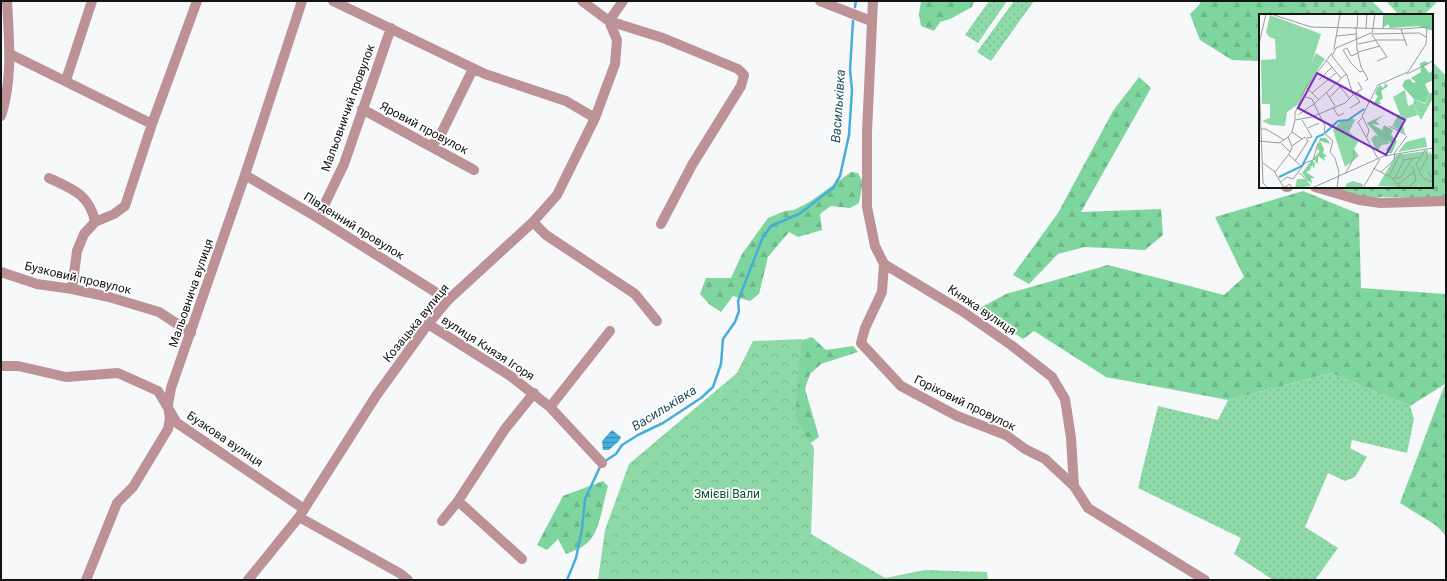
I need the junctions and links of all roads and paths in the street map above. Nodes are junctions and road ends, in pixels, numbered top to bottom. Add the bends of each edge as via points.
1 (7, 1) edge
2 (92, 1) edge
3 (197, 1) edge
4 (302, 1) edge
5 (333, 1) edge
6 (582, 1) edge
7 (623, 1) edge
8 (820, 1) edge
9 (873, 1) edge
10 (609, 21) junction
11 (870, 21) junction
12 (391, 28) junction
13 (10, 54) junction
14 (473, 69) junction
15 (66, 80) junction
16 (362, 109) junction
17 (1, 116) edge
18 (595, 118) junction
19 (152, 124) junction
20 (432, 146) junction
21 (474, 170) dead end
22 (245, 175) junction
23 (50, 178) dead end
24 (1318, 188) edge
25 (1446, 201) edge
26 (318, 218) junction
27 (96, 222) junction
28 (533, 222) junction
29 (661, 224) dead end
30 (884, 264) junction
31 (1, 272) edge
32 (72, 288) junction
33 (448, 300) junction
34 (657, 321) dead end
35 (428, 324) junction
36 (610, 331) dead end
37 (191, 333) junction
38 (1, 366) edge
39 (534, 393) junction
40 (168, 405) junction
41 (550, 407) junction
42 (602, 463) dead end
43 (1074, 486) junction
44 (458, 501) junction
45 (301, 513) junction
46 (442, 521) dead end
47 (522, 559) dead end
48 (86, 580) edge
49 (248, 580) edge
50 (408, 580) edge
51 (1205, 580) edge

1 - 13 street
2 - 15 street
3 - 19 street
4 - 22 street, Мальовнича вулиця
5 - 12 street
6 - 10 street
7 - 10 street
8 - 11 street
9 - 11 street
10 - 18 street, Козацька вулиця via 617,40 615,64
10 - 29 street via 663,38 738,69 744,75 741,86 692,165
11 - 30 street via 867,207 875,246
12 - 14 street
12 - 16 street, Мальовничий провулок
13 - 15 street
13 - 17 street via 5,103
14 - 18 street via 566,101
14 - 20 street via 442,132
15 - 19 street
16 - 20 street, Яровий провулок
16 - 26 street, Мальовничий провулок via 344,164
18 - 28 street, Козацька вулиця via 557,196
19 - 27 street via 125,206
20 - 21 street, Яровий провулок
22 - 26 street, Південний провулок
22 - 37 street, Мальовнича вулиця
23 - 27 street via 82,195 93,210
24 - 25 street via 1359,200 1388,203
26 - 33 street, Південний провулок
27 - 32 street via 84,234 77,251
28 - 33 street, Козацька вулиця
28 - 34 street via 546,235 635,294
30 - 43 street, Княжа вулиця via 962,311 1052,377 1065,399
30 - 43 street, Горіховий провулок via 882,292 865,328 861,343 876,361 901,386 945,410 1006,435 1045,459
31 - 32 street, Бузковий провулок via 37,284
32 - 37 street, Бузковий провулок via 159,312
33 - 35 street, Козацька вулиця
35 - 39 street, вулиця Князя Ігоря
35 - 45 street, Козацька вулиця via 385,383
36 - 41 street
37 - 40 street, Мальовнича вулиця via 171,388
38 - 40 street, Бузкова вулиця via 18,366 66,377 118,373 158,392
39 - 41 street, вулиця Князя Ігоря
39 - 44 street, вулиця Князя Ігоря via 505,429
40 - 45 street, Бузкова вулиця via 177,423
40 - 48 street, Мальовнича вулиця via 168,429 133,487 117,503
41 - 42 street, вулиця Князя Ігоря
43 - 51 street, Княжа вулиця via 1088,508
44 - 46 street, вулиця Князя Ігоря
44 - 47 street
45 - 49 street, Козацька вулиця
45 - 50 street, Бузкова вулиця

